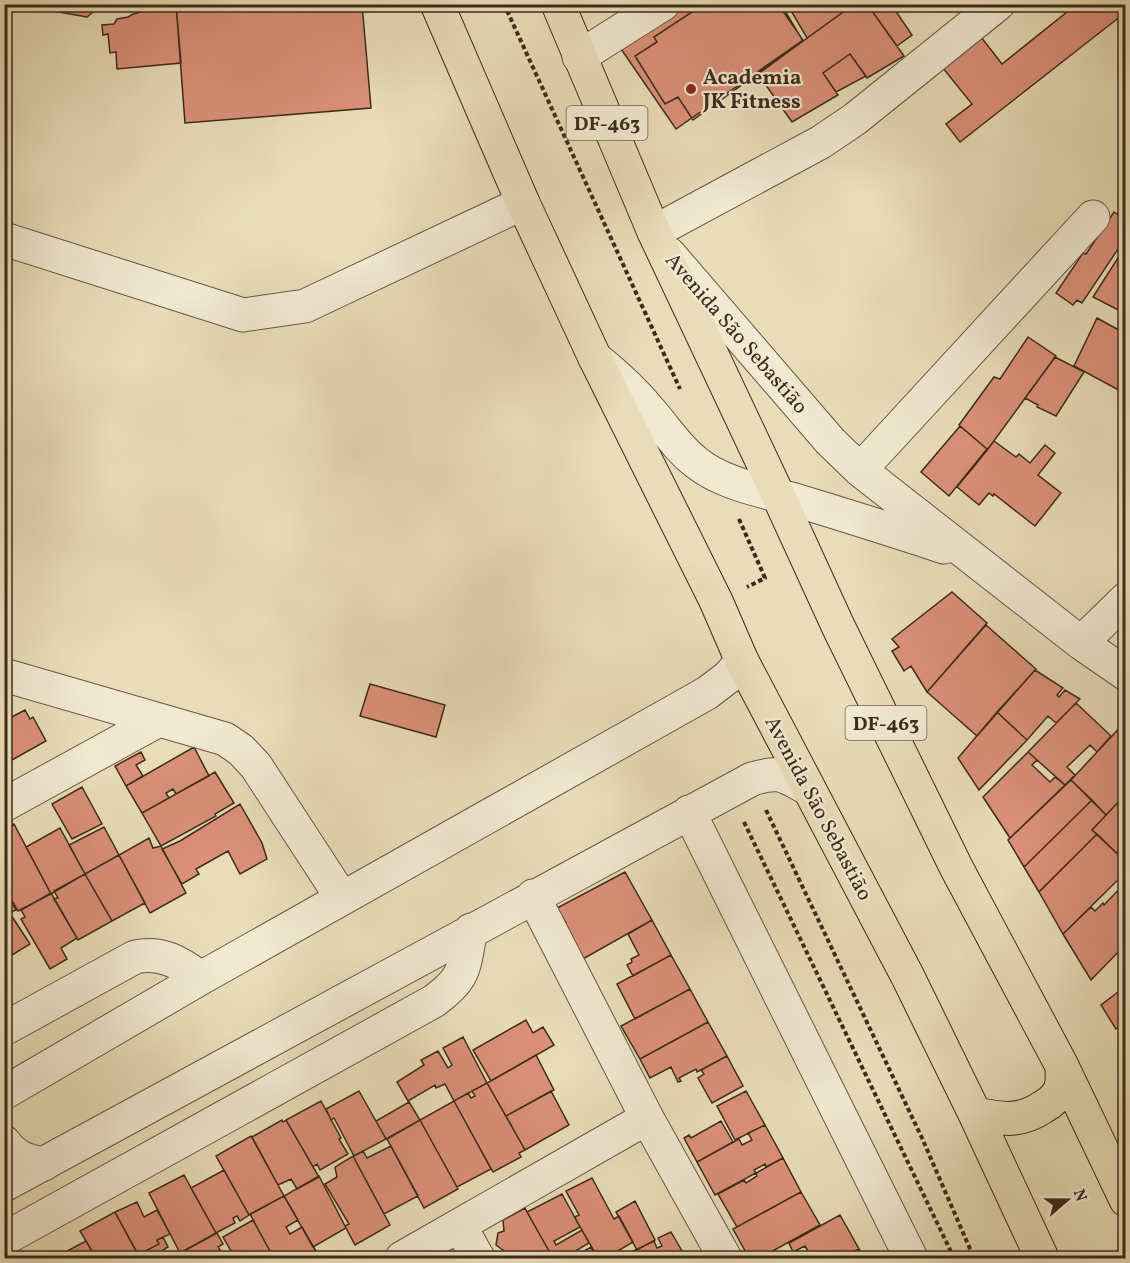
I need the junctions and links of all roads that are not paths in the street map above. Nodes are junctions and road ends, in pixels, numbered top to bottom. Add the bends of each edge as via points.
1 (558, 4) edge
2 (663, 4) edge
3 (998, 4) edge
4 (438, 6) edge
5 (579, 57) junction
6 (522, 203) junction
7 (1093, 217) dead end
8 (656, 237) junction
9 (4, 238) edge
10 (595, 358) junction
11 (860, 470) junction
12 (778, 495) junction
13 (966, 555) junction
14 (1125, 599) edge
15 (1081, 643) junction
16 (742, 661) junction
17 (1125, 674) edge
18 (4, 675) edge
19 (157, 721) junction
20 (809, 789) junction
21 (4, 805) edge
22 (689, 812) junction
23 (533, 896) junction
24 (342, 898) junction
25 (471, 930) junction
26 (201, 978) junction
27 (4, 1029) edge
28 (1062, 1066) junction
29 (5, 1093) edge
30 (975, 1114) junction
31 (647, 1118) junction
32 (4, 1142) edge
33 (44, 1164) junction
34 (4, 1185) edge
35 (1125, 1200) edge
36 (460, 1226) junction
37 (4, 1239) edge
38 (402, 1258) edge
39 (478, 1258) edge
40 (725, 1258) edge
41 (911, 1258) edge
42 (1042, 1258) edge

1 - 5 main road, Avenida São Sebastião / DF-463
2 - 5 street
3 - 8 street via 838,131
4 - 6 main road, Avenida São Sebastião
5 - 8 main road, Avenida São Sebastião / DF-463
6 - 9 street via 305,306 243,315
6 - 10 main road, Avenida São Sebastião
7 - 11 street
8 - 11 street, Avenida São Sebastião via 830,441
8 - 12 main road, Avenida São Sebastião / DF-463
10 - 12 street, Avenida São Sebastião via 622,380 697,464 753,489
10 - 16 main road, Avenida São Sebastião
11 - 13 street, Avenida São Sebastião
12 - 13 street, Avenida São Sebastião
12 - 28 main road, Avenida São Sebastião / DF-463 via 956,867
13 - 15 street
14 - 15 street
15 - 17 street
16 - 20 main road, Avenida São Sebastião
16 - 24 street via 707,693
18 - 19 street
19 - 21 street
19 - 24 street via 225,739 241,750 256,766
20 - 22 street via 780,774 767,774
20 - 30 main road, Avenida São Sebastião
22 - 23 street
22 - 41 street
23 - 25 street
23 - 31 street
24 - 26 street
25 - 33 street
25 - 37 street via 462,976 434,1001
26 - 27 street via 178,962 160,956 135,957
26 - 29 street
28 - 30 main road via 1060,1089 1033,1114 1009,1119
28 - 35 main road, Avenida São Sebastião / DF-463
30 - 42 main road, Avenida São Sebastião
31 - 36 street
31 - 40 street
32 - 33 street via 26,1161
33 - 34 street
36 - 38 street
36 - 39 street

